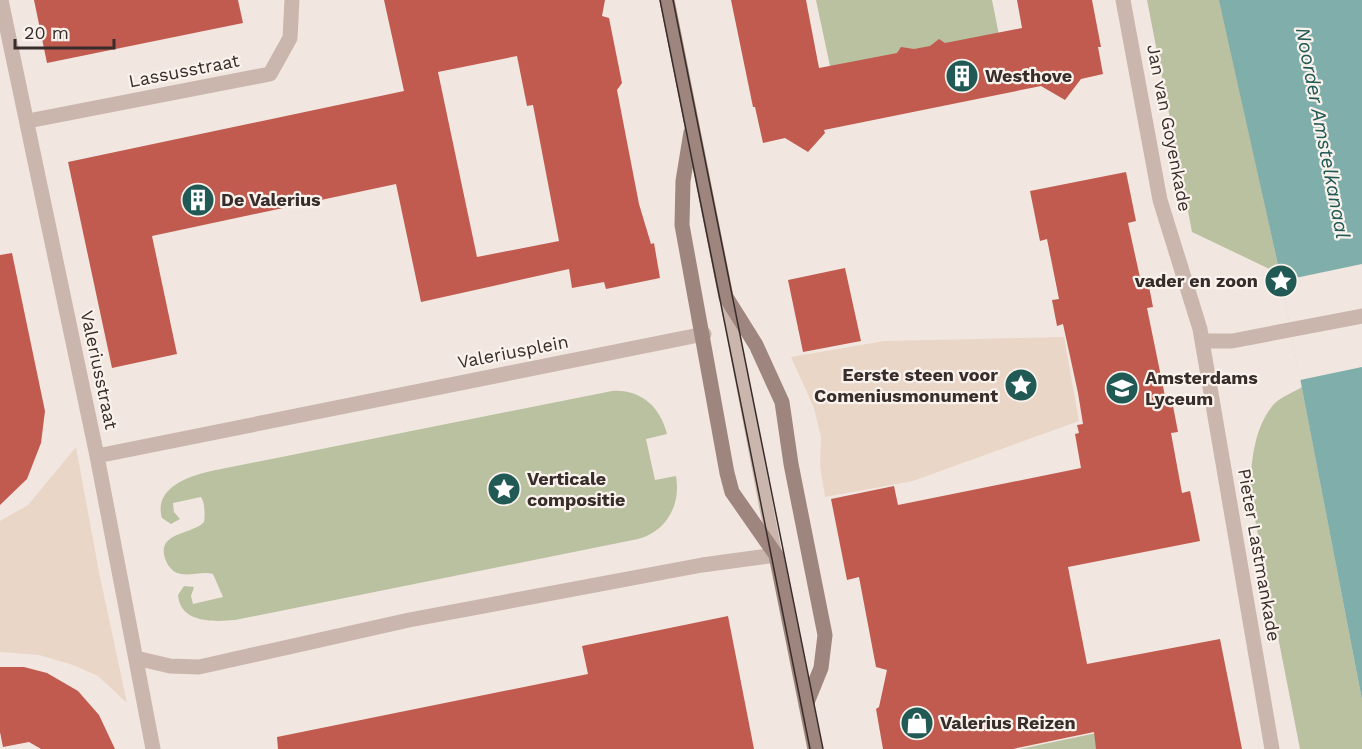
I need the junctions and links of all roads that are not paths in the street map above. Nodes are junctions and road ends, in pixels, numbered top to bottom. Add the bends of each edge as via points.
1 (1, 0) edge
2 (292, 0) edge
3 (667, 0) edge
4 (1123, 0) edge
5 (28, 121) junction
6 (693, 124) junction
7 (726, 297) junction
8 (1362, 316) edge
9 (704, 334) junction
10 (1202, 341) junction
11 (1207, 367) joint
12 (97, 456) junction
13 (776, 555) junction
14 (136, 658) junction
15 (806, 705) junction
16 (153, 749) edge
17 (815, 749) edge
18 (1272, 749) edge

1 - 5 street, Valeriusstraat
2 - 5 street, Lassusstraat via 290,38 270,74
3 - 6 street
4 - 10 street, Jan van Goyenkade via 1160,200
5 - 12 street, Valeriusstraat
6 - 7 street
6 - 9 street via 683,181 682,225
7 - 13 lane
7 - 15 street via 756,345 782,402 825,635 821,668
8 - 10 street via 1232,341
9 - 12 street, Valeriusplein
9 - 13 street via 732,492
10 - 11 street, Jan van Goyenkade
11 - 18 street, Pieter Lastmankade
12 - 14 street, Valeriusstraat
13 - 14 street via 702,565 409,620 198,667 170,666
13 - 15 street
14 - 16 street, Valeriusstraat
15 - 17 street

